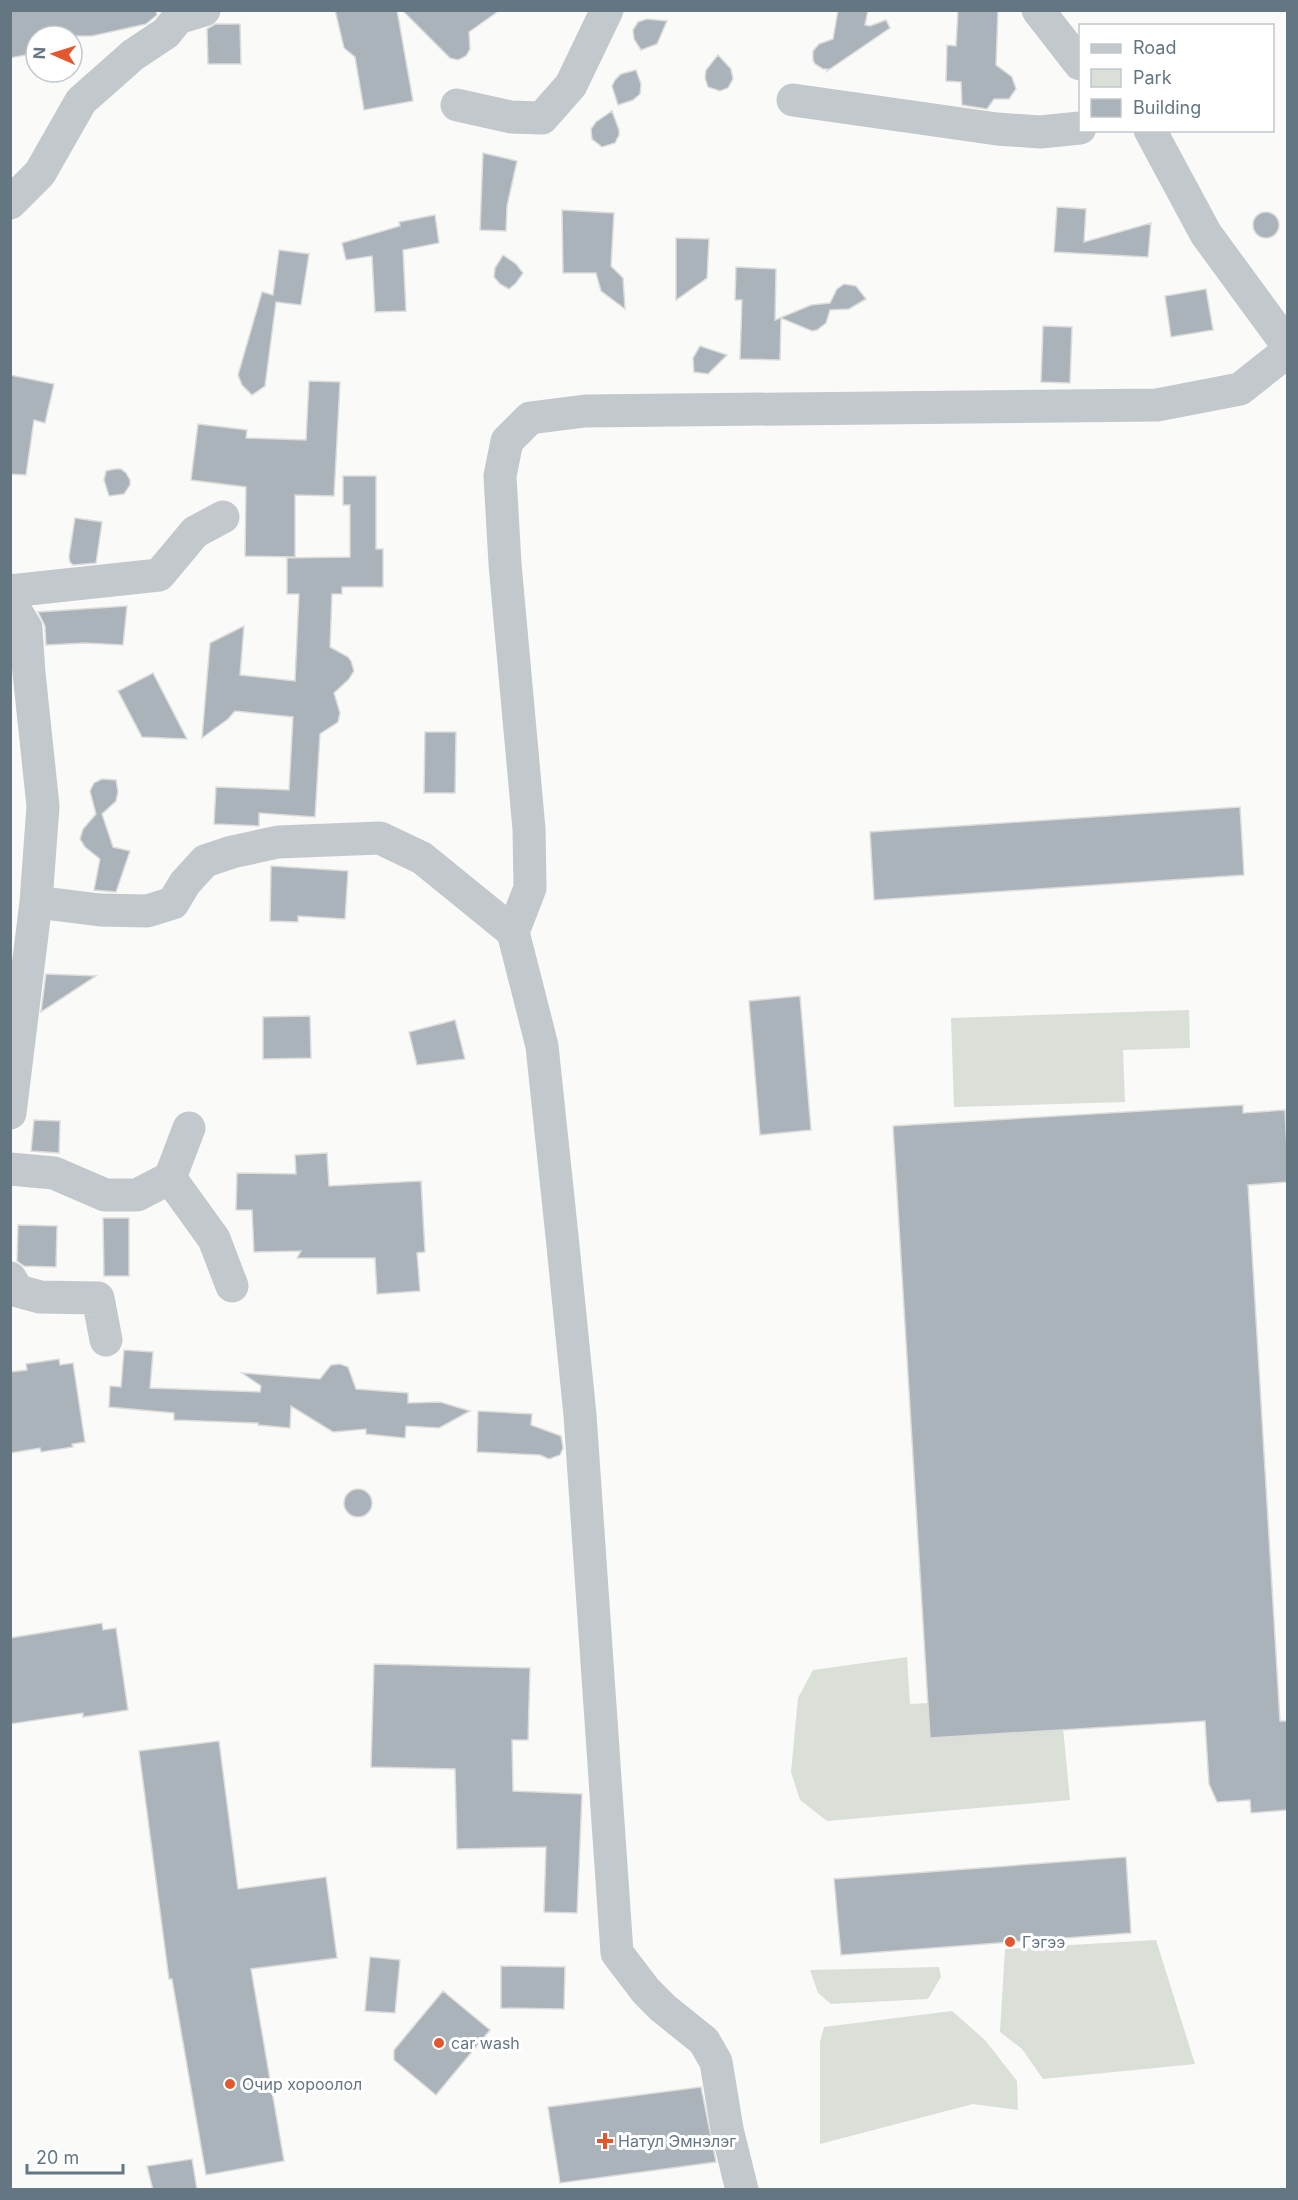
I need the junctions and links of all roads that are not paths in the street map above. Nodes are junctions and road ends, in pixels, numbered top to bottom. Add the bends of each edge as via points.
1 (204, 10) edge
2 (607, 10) edge
3 (1038, 10) edge
4 (1079, 63) edge
5 (792, 100) dead end
6 (457, 105) dead end
7 (1079, 128) edge
8 (1151, 132) edge
9 (10, 203) edge
10 (1287, 346) edge
11 (1287, 351) edge
12 (223, 517) dead end
13 (10, 591) edge
14 (10, 602) edge
15 (36, 902) junction
16 (513, 932) junction
17 (10, 1113) edge
18 (189, 1128) dead end
19 (10, 1169) edge
20 (170, 1178) junction
21 (10, 1278) edge
22 (232, 1286) dead end
23 (106, 1340) dead end
24 (742, 2190) edge

1 - 9 street via 178,18 166,33 133,55 81,101 40,173
2 - 6 street via 571,85 542,118 511,117
3 - 4 street
5 - 7 street via 998,129 1040,132
8 - 10 street via 1206,234
11 - 16 street via 1240,389 1157,405 585,411 530,418 507,441 500,476 529,829 530,888
12 - 13 street via 195,532 159,575
14 - 15 street via 26,628 40,761 43,806
15 - 16 street via 100,910 147,910 172,903 205,861 232,852 278,842 380,838 422,858
15 - 17 street
16 - 24 street via 543,1046 580,1415 617,1953 657,2002 704,2041 716,2062
18 - 20 street
19 - 20 street via 54,1173 105,1195 137,1195
20 - 22 street via 214,1239
21 - 23 street via 18,1291 40,1297 98,1298

